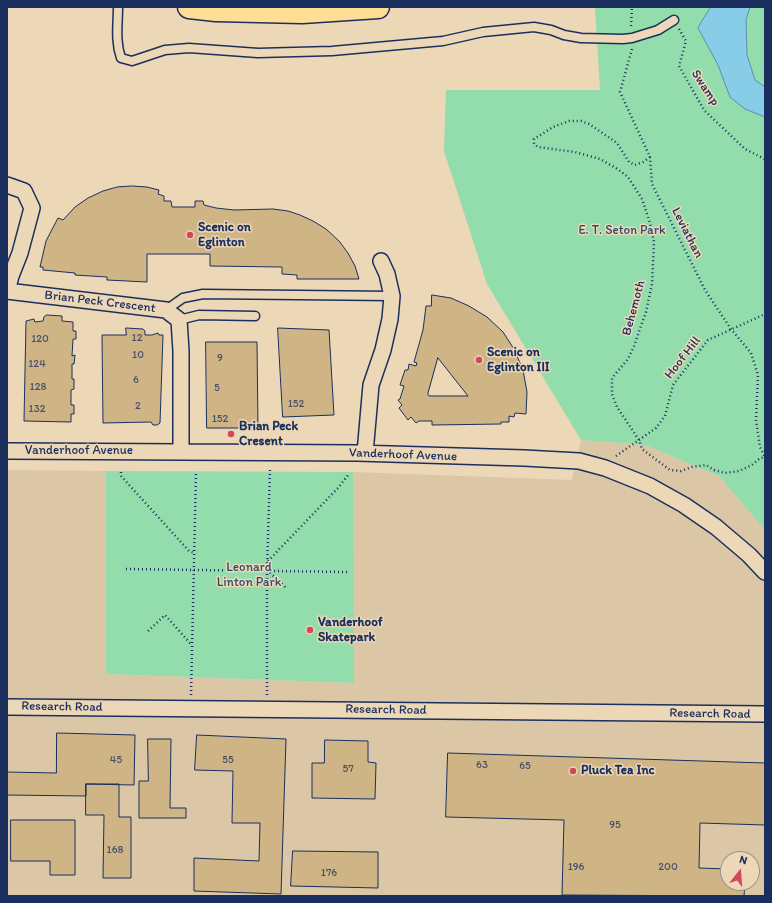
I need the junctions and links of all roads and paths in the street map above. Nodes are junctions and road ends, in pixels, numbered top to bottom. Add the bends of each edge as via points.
1 (118, 7) edge
2 (189, 7) edge
3 (378, 7) edge
4 (632, 7) edge
5 (674, 20) joint
6 (632, 38) junction
7 (650, 156) junction
8 (765, 159) edge
9 (7, 185) edge
10 (381, 260) dead end
11 (7, 291) edge
12 (392, 296) junction
13 (166, 310) junction
14 (765, 314) edge
15 (255, 316) dead end
16 (179, 320) junction
17 (731, 329) junction
18 (639, 440) junction
19 (7, 451) edge
20 (181, 451) junction
21 (365, 453) junction
22 (765, 457) edge
23 (605, 468) junction
24 (121, 472) dead end
25 (196, 473) dead end
26 (348, 475) dead end
27 (270, 476) dead end
28 (195, 553) junction
29 (267, 561) junction
30 (126, 569) dead end
31 (195, 570) junction
32 (267, 570) junction
33 (347, 572) dead end
34 (765, 572) edge
35 (286, 588) dead end
36 (148, 631) dead end
37 (193, 643) junction
38 (7, 707) edge
39 (191, 709) junction
40 (266, 709) junction
41 (765, 714) edge

1 - 6 lane via 117,49 121,58 132,61 165,50 189,48 258,53 332,51 443,41 484,32 534,28 581,38
2 - 3 main road via 287,12
4 - 6 path, Leviathan
5 - 6 lane via 658,30
5 - 8 path, Swamp via 686,41 679,66 704,110 745,149
6 - 7 path, Leviathan via 632,48 620,92
7 - 17 path, Leviathan via 652,184 705,290
7 - 18 path, Behemoth via 635,165 629,162 616,143 581,121 568,121 534,139 534,144 538,146 575,152 616,168 628,177 642,199 654,242 652,284 646,312 634,346 628,359 612,378 612,394 617,407
9 - 11 street via 24,191 32,208
10 - 12 street via 388,274
11 - 13 street, Brian Peck Crescent
12 - 13 lane via 203,294 183,298
12 - 21 street via 383,350 371,385
13 - 16 street, Brian Peck Crescent
14 - 17 path, Hoof Hill
15 - 16 lane via 199,315
16 - 20 street
17 - 18 path, Hoof Hill via 708,340 673,385 665,416 656,428
17 - 22 path, Leviathan via 751,353 758,375 756,420 760,447
18 - 22 path, Behemoth via 642,449 670,470 681,471 706,465 725,473 739,471
18 - 23 path, Hoof Hill via 619,453
19 - 20 street, Vanderhoof Avenue
20 - 21 street, Vanderhoof Avenue
21 - 23 street, Vanderhoof Avenue via 579,461
23 - 34 street, Vanderhoof Avenue via 650,486 684,505 716,527
24 - 28 path via 189,551
25 - 28 path
26 - 29 path
27 - 29 path
28 - 31 path
29 - 32 path
30 - 31 path
31 - 32 path
31 - 37 path
32 - 33 path
32 - 35 path
32 - 40 path
36 - 37 path via 165,615 190,643
37 - 39 path
38 - 39 street, Research Road
39 - 40 street, Research Road
40 - 41 street, Research Road

